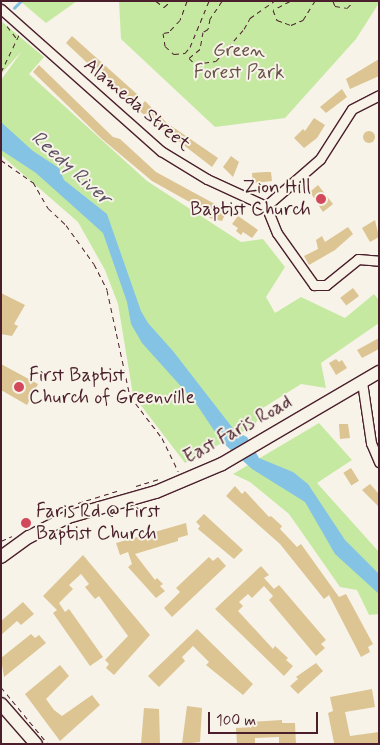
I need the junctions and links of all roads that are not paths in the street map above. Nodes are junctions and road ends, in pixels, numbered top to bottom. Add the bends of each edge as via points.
1 (1, 9) edge
2 (379, 95) edge
3 (266, 206) junction
4 (379, 261) edge
5 (379, 372) edge
6 (362, 382) junction
7 (379, 462) edge
8 (1, 557) edge
9 (1, 704) edge
10 (36, 744) edge

1 - 3 street, Alameda Street via 173,159 207,179
2 - 3 street via 346,115 320,159
3 - 4 street via 277,233 316,286 326,285 358,259
5 - 6 main road, East Faris Road
6 - 7 street via 371,443
6 - 8 main road, East Faris Road via 222,464 156,492 68,518 37,533
9 - 10 main road

